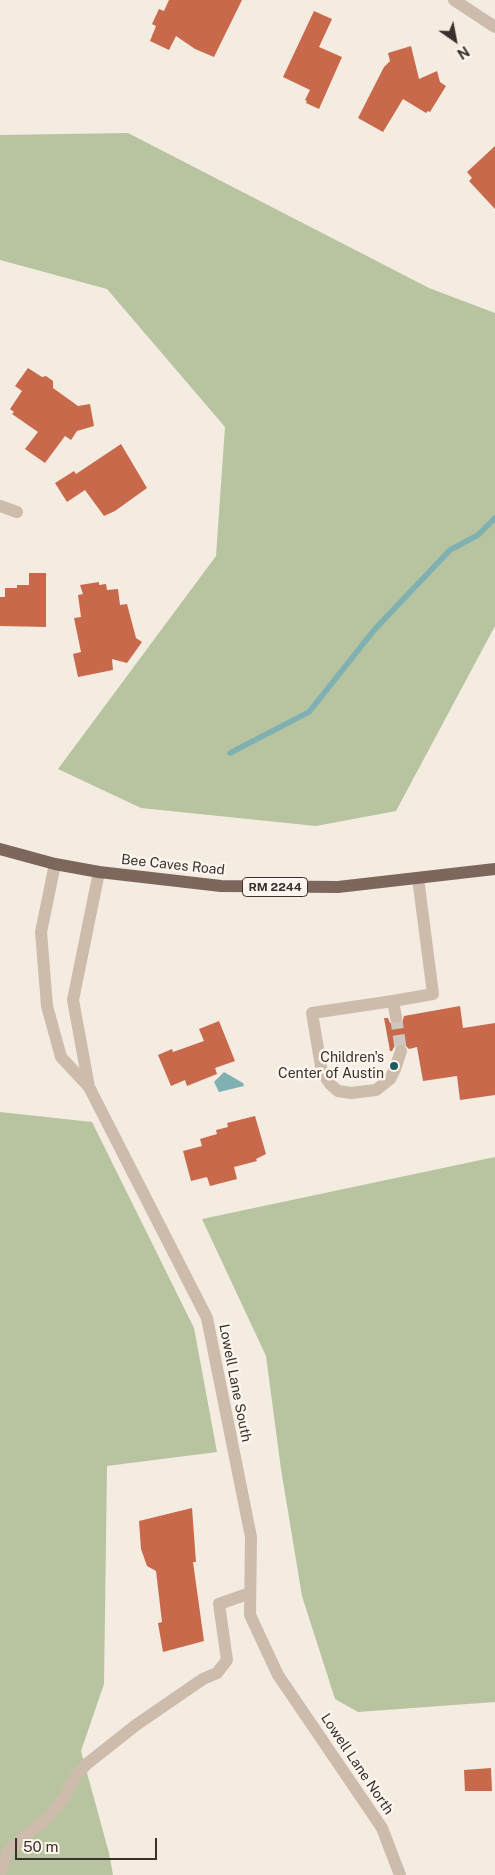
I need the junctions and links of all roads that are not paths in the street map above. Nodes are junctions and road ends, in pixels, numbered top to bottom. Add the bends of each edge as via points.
1 (454, 0) edge
2 (495, 27) edge
3 (0, 506) edge
4 (16, 512) dead end
5 (0, 849) edge
6 (55, 864) junction
7 (495, 869) edge
8 (99, 872) junction
9 (418, 878) junction
10 (393, 1001) junction
11 (396, 1017) tunnel mouth
12 (401, 1051) tunnel mouth
13 (89, 1087) junction
14 (250, 1593) junction
15 (278, 1675) joint
16 (0, 1874) edge
17 (400, 1875) edge

1 - 2 street
3 - 4 street
5 - 6 main road, Bee Caves Road / RM 2244
6 - 8 main road, Bee Caves Road / RM 2244
6 - 13 street, Lowell Lane South via 41,932 47,1006 61,1057
7 - 9 main road, Bee Caves Road / RM 2244
8 - 9 main road, Bee Caves Road / RM 2244 via 221,886 338,887
8 - 13 street, Lowell Lane South via 73,1000
9 - 10 street via 433,994
10 - 11 street
10 - 12 street via 312,1013 322,1072 338,1091 376,1090 390,1079
13 - 14 street, Lowell Lane South via 207,1318 251,1537
14 - 15 street, Lowell Lane South via 250,1615
14 - 16 street via 219,1604 226,1660 217,1673 143,1720 88,1762 46,1820 8,1852
15 - 17 street, Lowell Lane North via 382,1828

